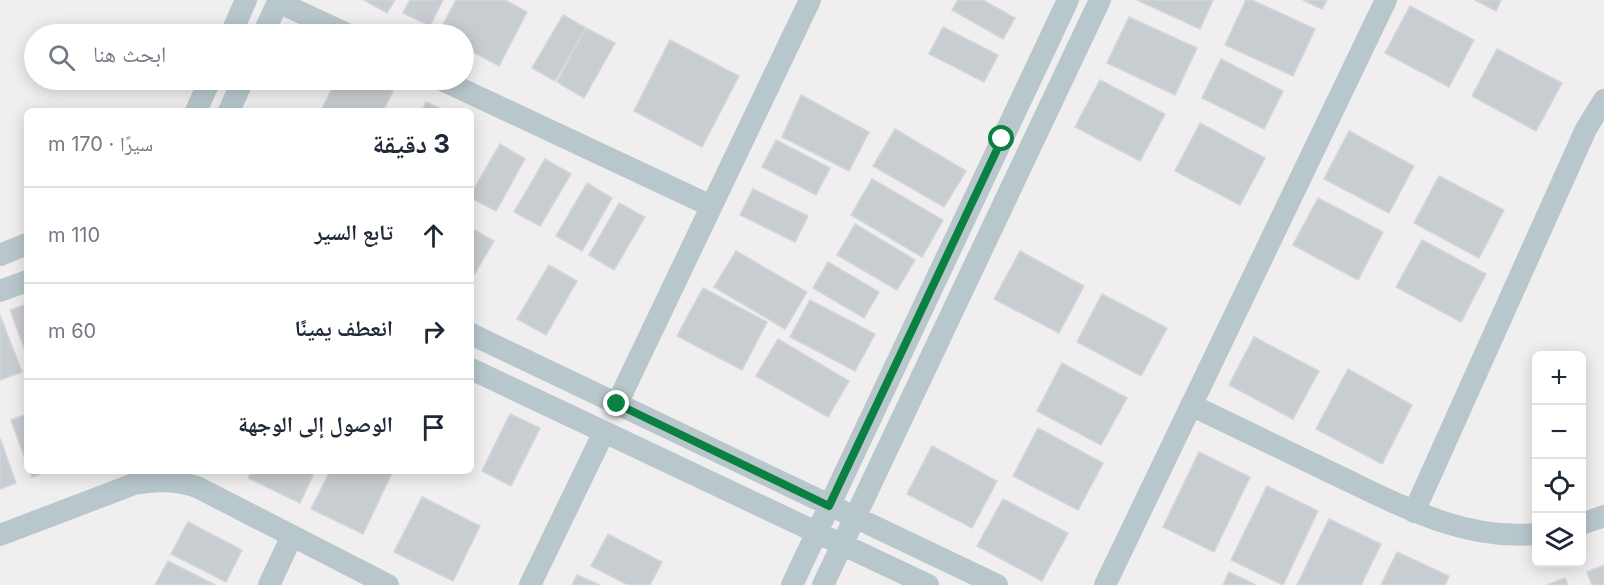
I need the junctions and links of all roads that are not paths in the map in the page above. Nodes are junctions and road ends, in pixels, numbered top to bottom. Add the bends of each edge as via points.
1 (246, 0) edge
2 (810, 0) edge
3 (1068, 0) edge
4 (1100, 0) edge
5 (1386, 0) edge
6 (278, 1) edge
7 (235, 24) edge
8 (268, 24) edge
9 (326, 24) edge
10 (205, 90) edge
11 (238, 90) edge
12 (463, 90) edge
13 (1604, 100) edge
14 (197, 108) edge
15 (230, 108) edge
16 (711, 206) junction
17 (24, 245) edge
18 (0, 255) edge
19 (24, 281) edge
20 (0, 291) edge
21 (474, 335) edge
22 (474, 370) edge
23 (617, 404) junction
24 (1191, 405) junction
25 (604, 432) junction
26 (829, 506) junction
27 (1414, 512) junction
28 (1604, 516) edge
29 (855, 518) junction
30 (1586, 522) edge
31 (816, 532) junction
32 (1532, 534) edge
33 (0, 535) edge
34 (292, 536) junction
35 (842, 544) junction
36 (269, 585) edge
37 (388, 585) edge
38 (530, 585) edge
39 (792, 585) edge
40 (823, 585) edge
41 (928, 585) edge
42 (997, 585) edge
43 (1105, 585) edge

1 - 7 street
2 - 16 street
3 - 26 street
4 - 29 street
5 - 24 street
6 - 8 street
6 - 9 street
10 - 14 street
11 - 15 street
12 - 16 street
13 - 27 street via 1586,129
16 - 23 street
17 - 18 street
19 - 20 street
21 - 23 street
22 - 25 street
23 - 26 street
24 - 27 street
24 - 43 street
25 - 31 street
25 - 38 street
26 - 29 street
26 - 31 street
27 - 32 street via 1460,528
28 - 30 street
29 - 35 street
29 - 42 street
31 - 35 street
31 - 39 street
33 - 34 street via 135,484 169,480 197,487
34 - 36 street
34 - 37 street
35 - 40 street
35 - 41 street

